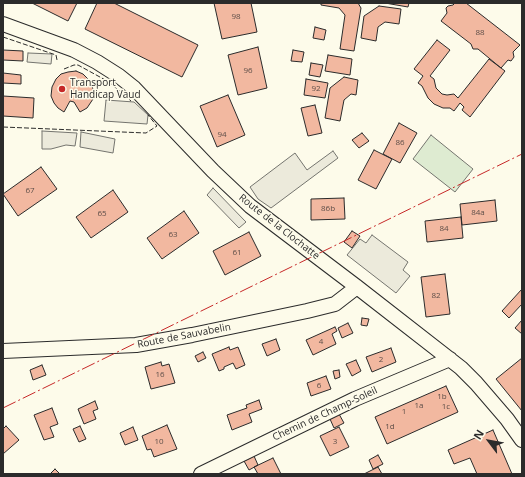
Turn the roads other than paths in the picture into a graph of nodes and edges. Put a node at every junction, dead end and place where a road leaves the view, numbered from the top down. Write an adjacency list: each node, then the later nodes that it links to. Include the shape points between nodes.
1 (3, 24): 2 (street, Route de la Clochatte, via 74,50 119,76 134,88 250,206)
2 (357, 287): 3 (street, Route de Sauvabelin, via 334,304 136,345); 4 (street, Route de la Clochatte)
3 (3, 351)
4 (450, 359): 5 (street, Route de la Clochatte, via 476,383); 6 (street, Chemin de Champ-Soleil, via 355,399)
5 (522, 440)
6 (201, 474)

